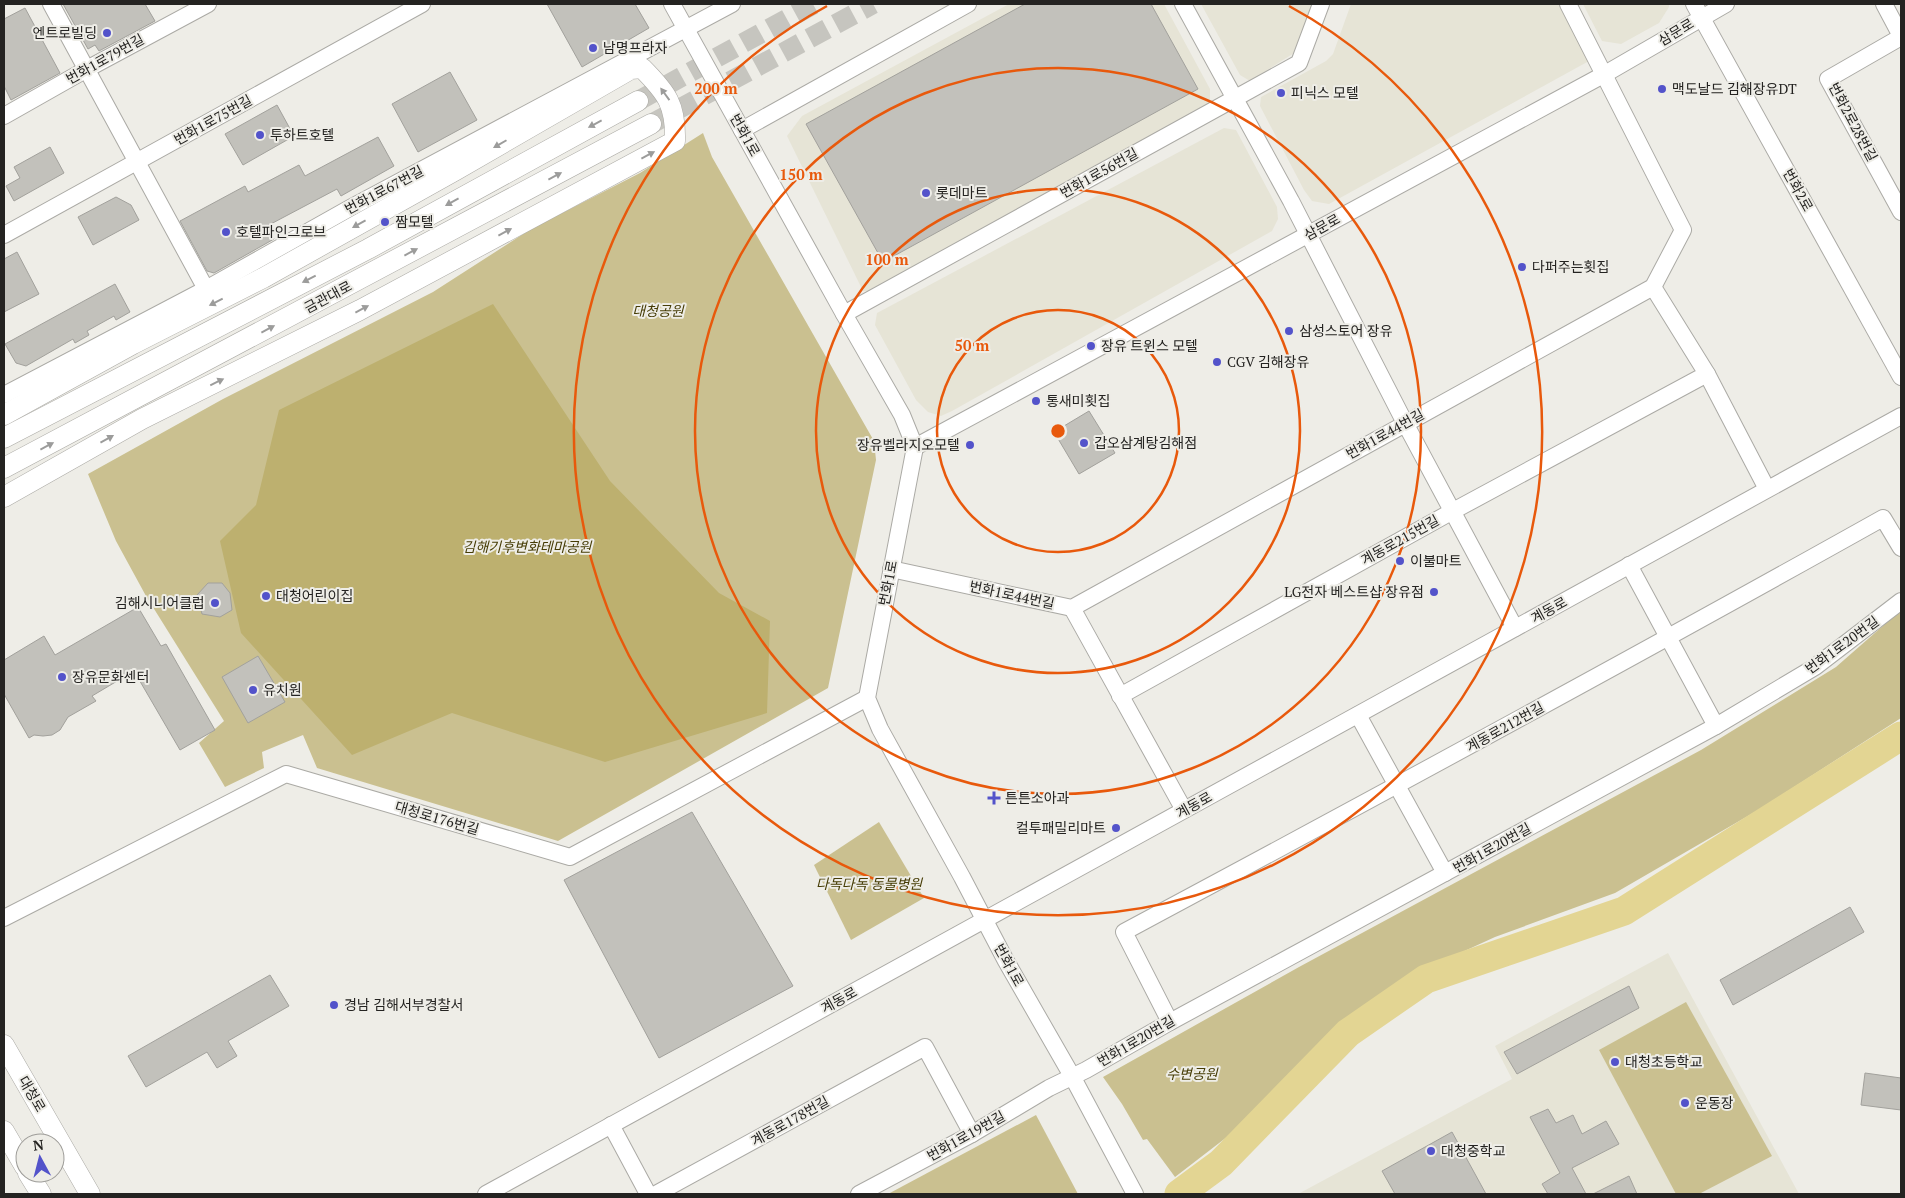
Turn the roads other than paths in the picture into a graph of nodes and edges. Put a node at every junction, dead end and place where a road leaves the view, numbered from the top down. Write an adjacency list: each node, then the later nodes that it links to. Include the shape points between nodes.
1 (50, 4): 15 (street)
2 (208, 4): 15 (street, 번화1로79번길)
3 (422, 4): 22 (street, 번화1로75번길)
4 (672, 4): 13 (street, 번화1로)
5 (732, 4): 13 (street, 번화1로67번길)
6 (968, 4): 21 (street)
7 (1183, 4): 17 (street)
8 (1321, 4): 17 (street, 번화1로56번길, via 1299,63)
9 (1568, 4): 16 (street)
10 (1726, 4): 12 (street, 삼문로)
11 (1884, 4): 14 (street)
12 (1698, 11): 16 (street, 삼문로); 32 (street, 번화2로)
13 (686, 29): 21 (street, 번화1로); 27 (street, 번화1로67번길, via 350,208)
14 (1901, 37): 23 (street, 번화2로28번길, via 1828,79)
15 (87, 69): 19 (street, 번화1로79번길); 22 (street)
16 (1605, 74): 25 (street, 삼문로); 26 (street, via 1683,230)
17 (1235, 98): 25 (street); 28 (street, 번화1로56번길)
18 (638, 101): 29 (main road, 금관대로, one-way to 29, via 368,249)
19 (4, 116)
20 (652, 124): 30 (main road, 금관대로, one-way to 20)
21 (742, 130): 28 (street, 번화1로)
22 (137, 162): 24 (street, 번화1로75번길); 27 (street)
23 (1901, 212)
24 (4, 235)
25 (1307, 235): 38 (street); 40 (street, 삼문로)
26 (1653, 287): 31 (street); 38 (street, 번화1로44번길)
27 (206, 289): 33 (street, 번화1로67번길)
28 (844, 314): 40 (street, 번화1로, via 902,415)
29 (207, 332): 34 (main road); 39 (main road, 금관대로)
30 (235, 346): 37 (main road); 41 (main road, 금관대로, one-way to 30)
31 (1707, 374): 42 (street); 44 (street, 계동로215번길)
32 (1901, 377)
33 (4, 395)
34 (24, 404): 35 (main road); 37 (main road, one-way to 34, via 360,310 675,141 676,125 670,102 642,68 631,69 263,278)
35 (4, 415)
36 (1901, 416): 42 (street, 계동로)
37 (142, 419): 43 (main road, one-way to 37)
38 (1405, 423): 44 (street); 49 (street, 번화1로44번길)
39 (4, 438)
40 (915, 447): 47 (street, 번화1로)
41 (4, 468)
42 (1767, 490): 46 (street, 계동로)
43 (4, 497)
44 (1453, 511): 50 (street); 52 (street, 계동로215번길)
45 (1901, 548): 51 (street, 계동로212번길, via 1883,518)
46 (1629, 565): 50 (street, 계동로); 51 (street)
47 (891, 569): 49 (street, 번화1로44번길); 53 (street, 번화1로)
48 (1901, 601): 55 (street, 번화1로20번길, via 1815,667)
49 (1072, 608): 52 (street)
50 (1515, 628): 54 (street, 계동로)
51 (1668, 638): 55 (street); 56 (street, 계동로212번길)
52 (1120, 696): 57 (street)
53 (866, 698): 59 (street, 대청로176번길, via 570,857 286,774); 60 (street, 번화1로)
54 (1358, 715): 56 (street); 57 (street, 계동로)
55 (1716, 726): 58 (street, 번화1로20번길)
56 (1397, 786): 58 (street); 61 (street, 계동로212번길, via 1124,932)
57 (1184, 810): 60 (street, 계동로)
58 (1445, 873): 61 (street, 번화1로20번길)
59 (4, 918)
60 (985, 920): 63 (street, 번화1로); 64 (street, 계동로)
61 (1170, 1022): 63 (street, 번화1로20번길)
62 (4, 1045): 70 (main road, 대청로)
63 (1072, 1076): 66 (street, 번화1로19번길); 75 (street, 번화1로)
64 (611, 1126): 71 (street, 계동로); 72 (street)
65 (4, 1131): 67 (main road)
66 (972, 1134): 73 (street, 계동로178번길, via 925,1047); 74 (street, 번화1로19번길)
67 (15, 1150)
68 (34, 1183): 69 (main road)
69 (40, 1194)
70 (90, 1194)
71 (486, 1194)
72 (648, 1194)
73 (656, 1194)
74 (860, 1194)
75 (1135, 1194)

